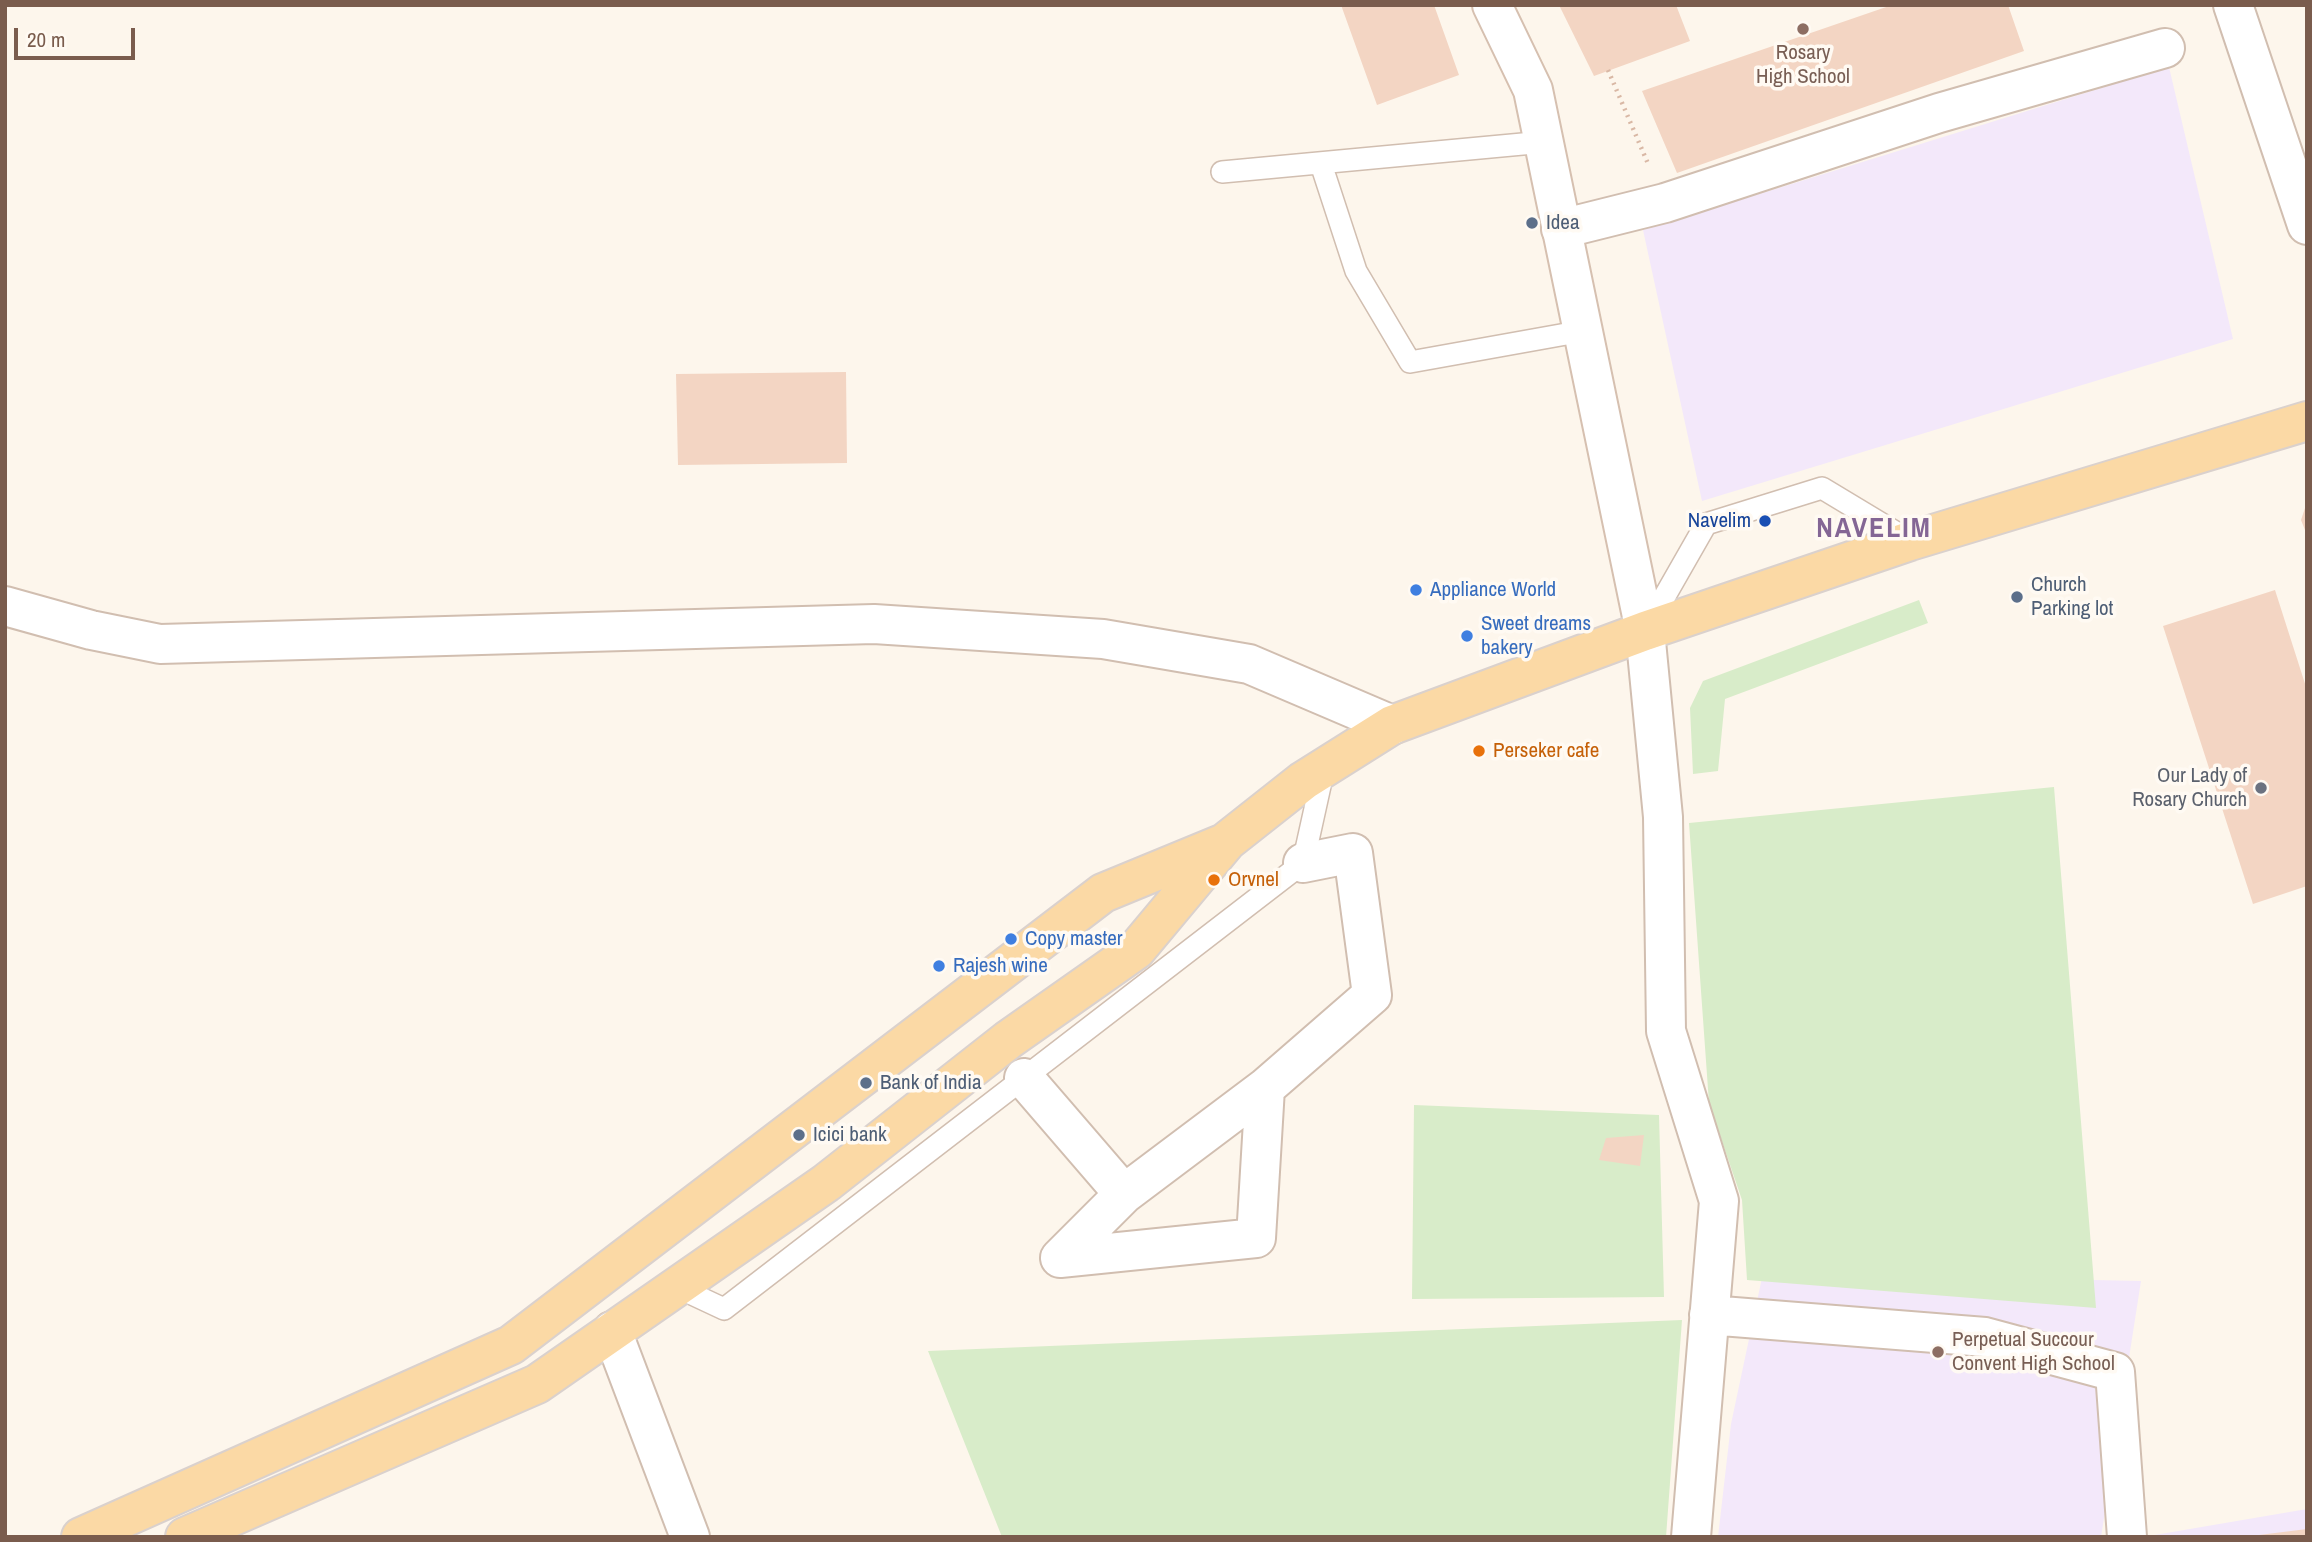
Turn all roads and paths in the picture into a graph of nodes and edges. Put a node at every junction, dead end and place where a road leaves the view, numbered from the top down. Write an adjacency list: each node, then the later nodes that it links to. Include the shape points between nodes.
1 (1492, 5): 5 (street, via 1533,90)
2 (2233, 5): 9 (street)
3 (2165, 48): 8 (street, via 1939,113)
4 (1608, 70): 8 (path)
5 (1544, 142): 6 (lane); 10 (street)
6 (1321, 163): 7 (lane); 11 (lane, via 1356,271 1410,362)
7 (1222, 172)
8 (1665, 203): 10 (street)
9 (2307, 225)
10 (1562, 229): 11 (street)
11 (1583, 331): 15 (street)
12 (2307, 421): 13 (main road)
13 (1910, 541): 15 (main road); 15 (lane, via 1822,488 1706,524)
14 (5, 606): 16 (street, via 160,644 874,624 1104,639 1249,664)
15 (1644, 631): 16 (main road); 24 (street, via 1663,817 1666,1031 1719,1201)
16 (1392, 725): 17 (main road)
17 (1325, 767): 18 (main road); 19 (lane)
18 (1227, 841): 23 (main road, via 1136,950 1008,1040 826,1183); 26 (main road, via 1103,893 512,1345)
19 (1303, 863): 20 (lane); 21 (street, via 1353,853 1372,995)
20 (1024, 1078): 22 (street); 23 (lane, via 724,1309)
21 (1265, 1088): 22 (street); 22 (street, via 1256,1238 1060,1258)
22 (1124, 1194)
23 (677, 1287): 25 (main road)
24 (1709, 1315): 29 (street); 30 (street, via 1985,1337 2115,1372)
25 (612, 1331): 27 (main road, via 537,1384); 28 (street)
26 (80, 1537)
27 (184, 1537)
28 (690, 1537)
29 (1691, 1537)
30 (2127, 1537)

